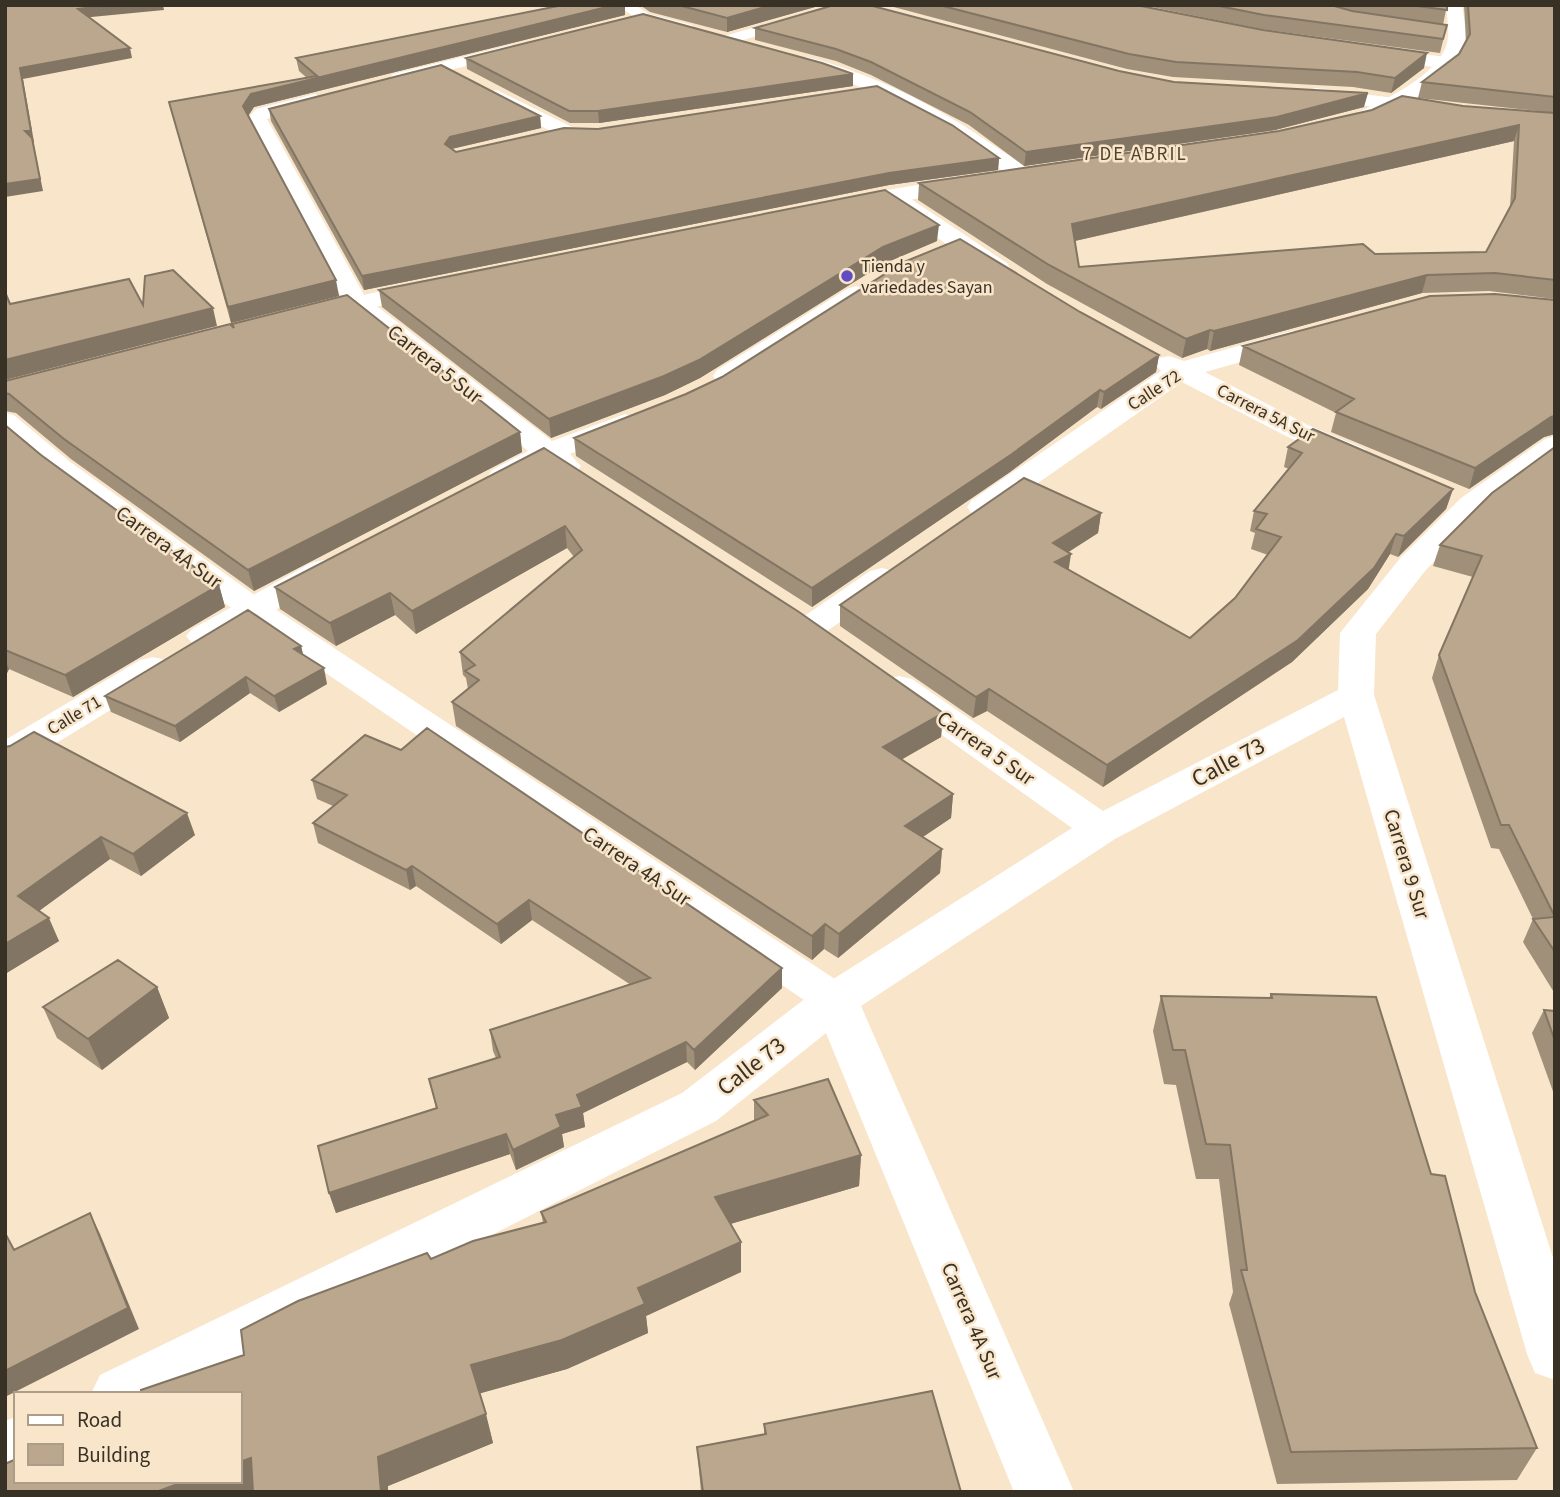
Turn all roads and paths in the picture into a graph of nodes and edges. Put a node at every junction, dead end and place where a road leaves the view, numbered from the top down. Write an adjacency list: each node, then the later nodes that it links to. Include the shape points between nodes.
1 (624, 5): 4 (lane)
2 (1454, 5): 11 (street, via 1449,33 1455,47)
3 (858, 6): 6 (lane)
4 (644, 17): 5 (lane); 6 (lane)
5 (617, 24)
6 (715, 37): 8 (lane)
7 (525, 47): 12 (lane)
8 (765, 50)
9 (1359, 51): 11 (street)
10 (791, 57): 14 (lane)
11 (1446, 63): 18 (street)
12 (445, 67): 13 (lane); 21 (lane)
13 (380, 83)
14 (879, 89): 16 (lane); 25 (lane, via 960,131)
15 (1293, 93): 18 (street)
16 (848, 95)
17 (327, 96): 33 (lane, Carrera 5 Sur, via 257,118)
18 (1395, 103): 19 (street); 20 (street)
19 (1446, 111)
20 (1334, 125)
21 (565, 131): 22 (lane); 23 (lane)
22 (587, 132)
23 (538, 138)
24 (1050, 171): 25 (street)
25 (1023, 174): 26 (street)
26 (889, 195): 27 (street); 28 (street)
27 (821, 209)
28 (958, 244): 29 (street); 32 (street)
29 (926, 258)
30 (881, 278): 38 (street)
31 (452, 283): 33 (street)
32 (1025, 284)
33 (356, 302): 34 (street); 42 (street, Carrera 5 Sur)
34 (289, 319)
35 (1315, 333): 37 (street, Calle 72)
36 (1145, 350): 37 (street, Carrera 5A Sur)
37 (1181, 370): 43 (street, Carrera 5A Sur, via 1298,431); 46 (street, Calle 72)
38 (699, 392)
39 (650, 413): 42 (street)
40 (5, 421): 49 (lane, Carrera 4A Sur, via 59,467)
41 (1555, 445): 52 (street, Carrera 9 Sur, via 1459,500 1358,634)
42 (547, 453): 44 (street, Carrera 5 Sur); 45 (street)
43 (1373, 463)
44 (593, 483)
45 (473, 492)
46 (957, 525)
47 (350, 556): 49 (street, Calle 71)
48 (901, 564): 50 (street)
49 (252, 608): 53 (street, Calle 71); 55 (lane, Carrera 4A Sur)
50 (812, 626)
51 (879, 673): 54 (street, Carrera 5 Sur)
52 (1356, 695): 54 (street, Calle 73); 56 (street, Carrera 9 Sur)
53 (5, 757)
54 (1101, 829): 55 (street, Calle 73)
55 (835, 1000): 57 (street, Calle 73, via 699,1107); 58 (street, Carrera 4A Sur)
56 (1555, 1354)
57 (124, 1392)
58 (1044, 1492)

